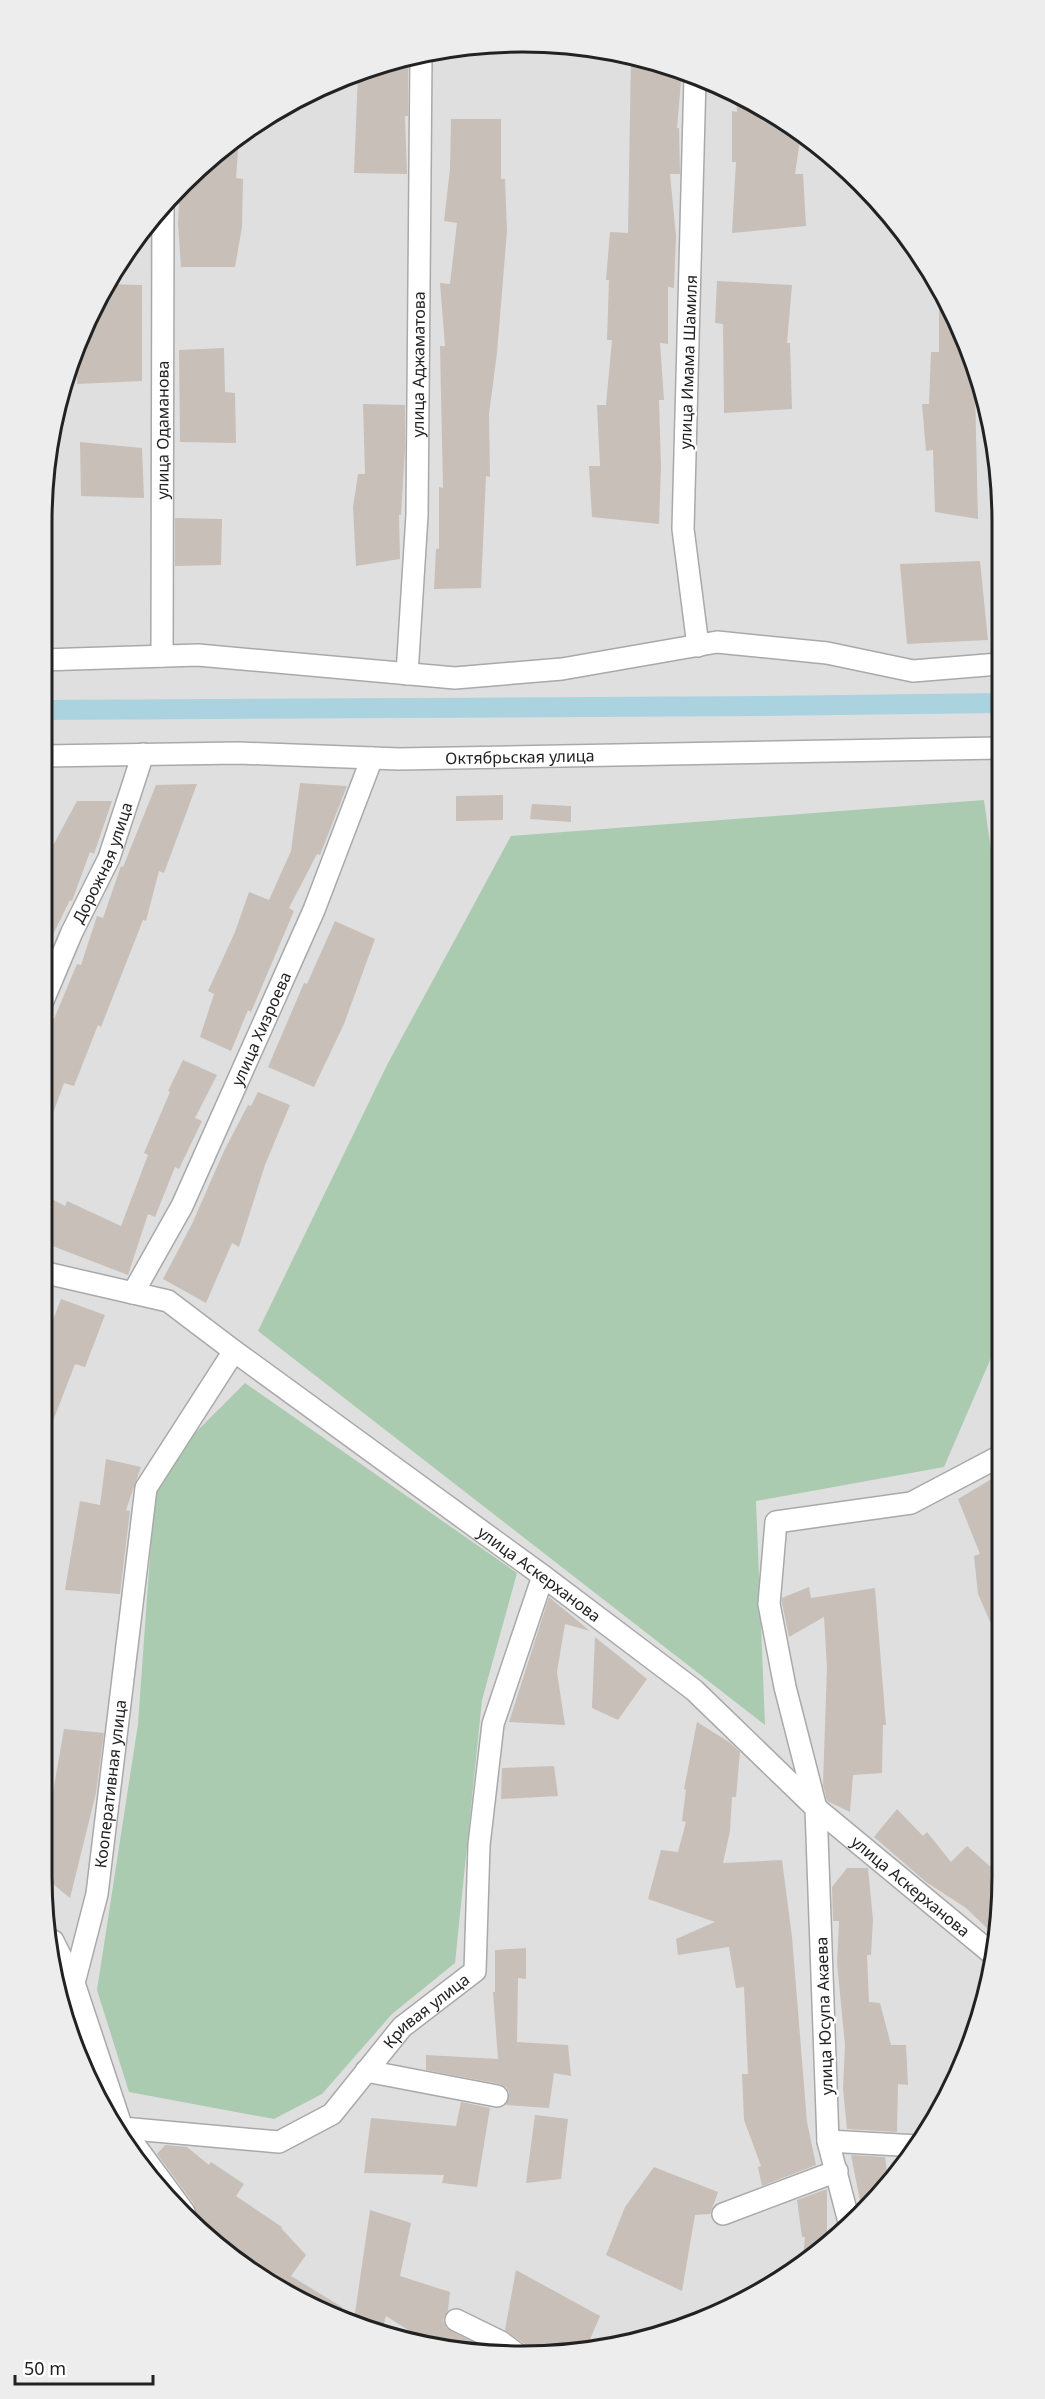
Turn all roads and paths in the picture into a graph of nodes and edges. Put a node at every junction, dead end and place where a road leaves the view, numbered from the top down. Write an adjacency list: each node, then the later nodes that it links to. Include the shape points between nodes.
1 (421, 64): 8 (street, улица Аджаматова, via 417,515)
2 (695, 85): 4 (street, улица Имама Шамиля, via 683,529)
3 (163, 220): 5 (street, улица Одаманова)
4 (698, 646): 7 (street, via 717,642 827,652 913,671); 8 (street, via 562,669 455,678)
5 (162, 656): 6 (street); 8 (street, via 198,655)
6 (52, 660)
7 (992, 665)
8 (407, 674)
9 (992, 748): 12 (street, Октябрьская улица)
10 (143, 754): 11 (street, Октябрьская улица); 12 (street, Октябрьская улица); 13 (street, Дорожная улица, via 109,858)
11 (52, 756)
12 (372, 758): 15 (street, улица Хизроева, via 304,932 182,1206)
13 (52, 979)
14 (52, 1278): 15 (street, улица Аскерханова)
15 (133, 1293): 16 (street, улица Аскерханова, via 168,1300)
16 (234, 1351): 18 (street, улица Аскерханова); 22 (street, Кооперативная улица, via 146,1488 97,1894)
17 (992, 1460): 19 (street, улица Юсупа Акаева, via 911,1503 776,1522 770,1604 785,1687)
18 (543, 1576): 19 (street, улица Аскерханова, via 694,1690); 23 (street, Кривая улица, via 493,1724 479,1845 475,1971 402,2027)
19 (816, 1808): 20 (street, улица Аскерханова); 27 (street, улица Юсупа Акаева)
20 (986, 1949)
21 (60, 1954): 22 (street)
22 (74, 1983): 25 (street)
23 (366, 2071): 24 (street); 26 (street, Кривая улица, via 332,2114 279,2142)
24 (497, 2096)
25 (118, 2117)
26 (126, 2128)
27 (828, 2141): 28 (street); 29 (street, улица Юсупа Акаева)
28 (908, 2145)
29 (837, 2170): 30 (street); 31 (street, улица Юсупа Акаева)
30 (723, 2214)
31 (848, 2216)
32 (456, 2320): 33 (street)
33 (506, 2345)

